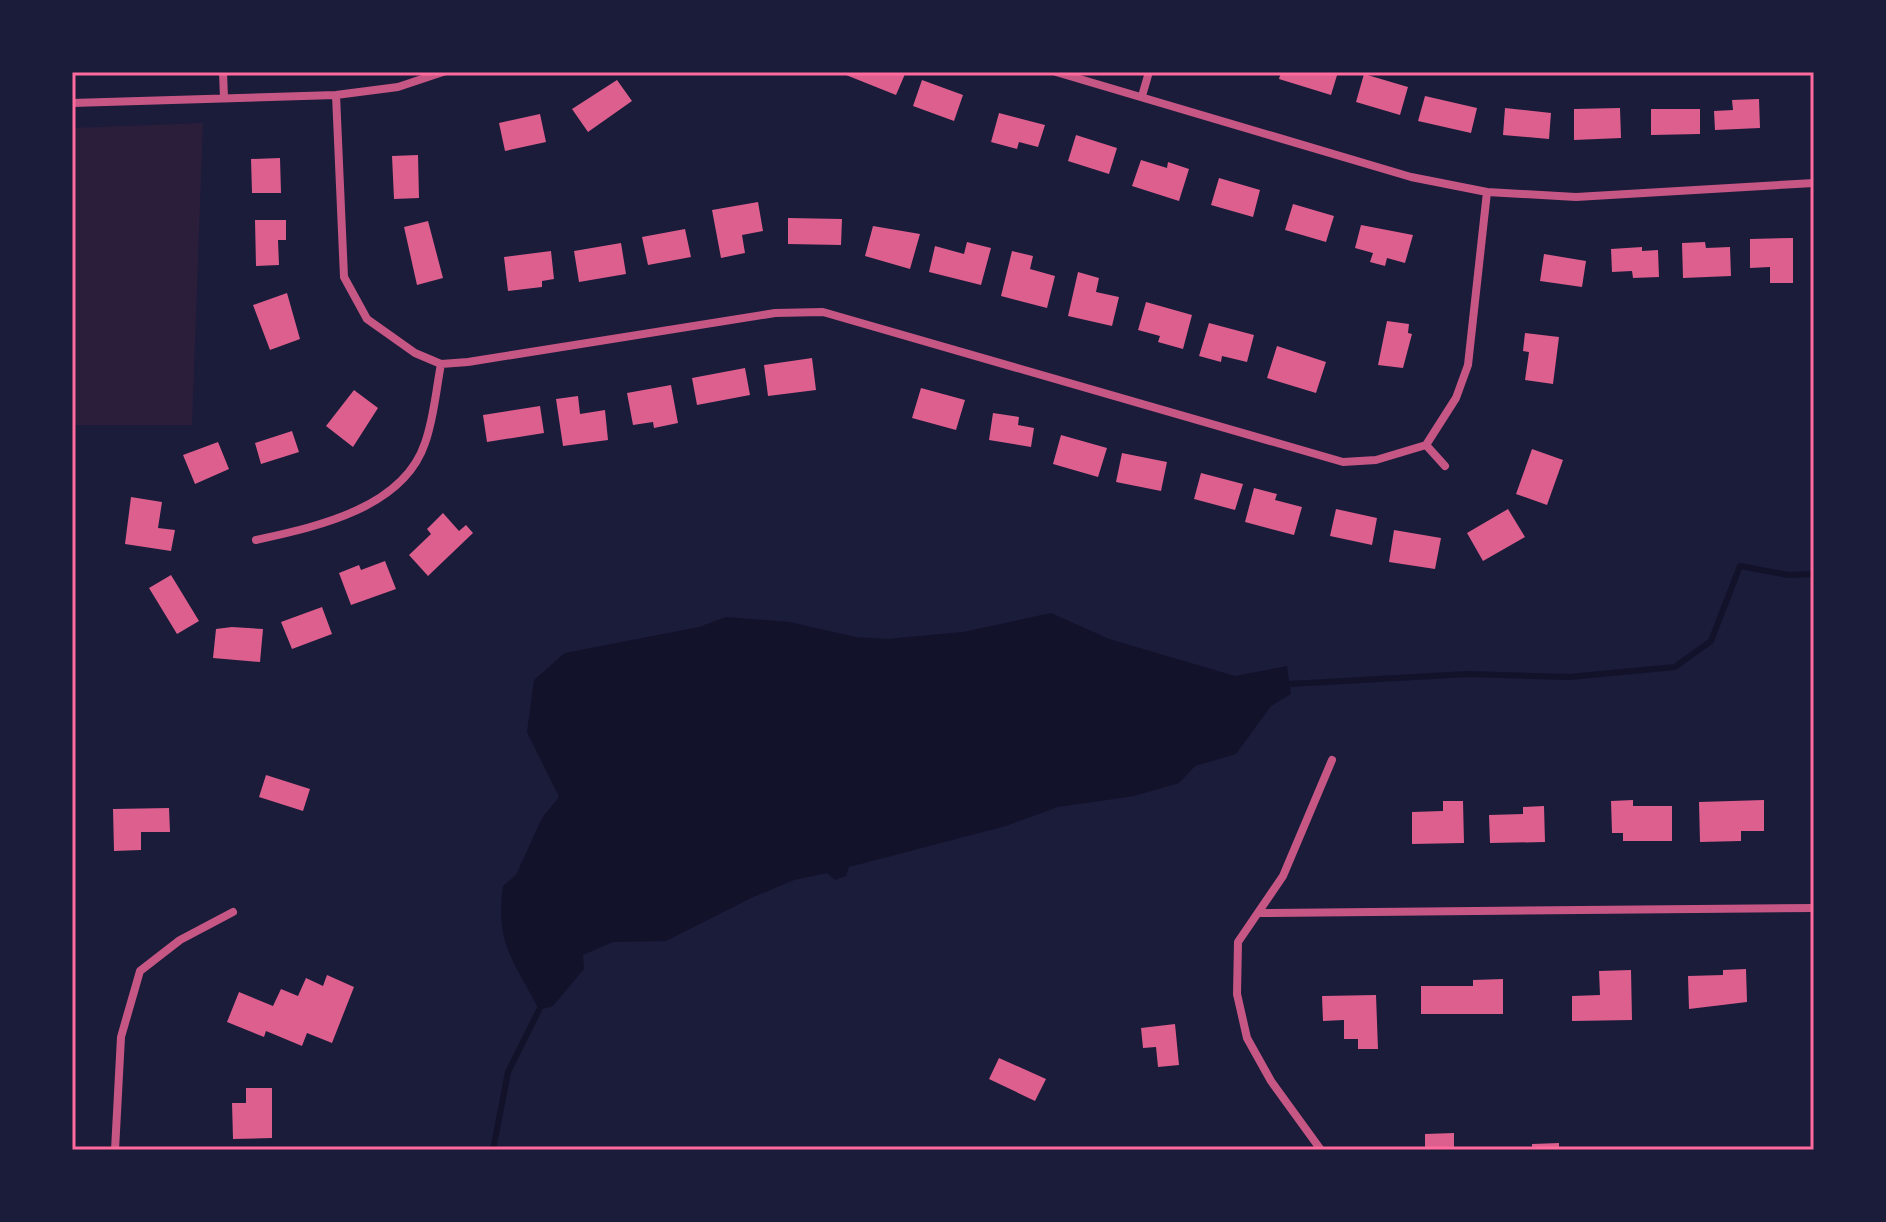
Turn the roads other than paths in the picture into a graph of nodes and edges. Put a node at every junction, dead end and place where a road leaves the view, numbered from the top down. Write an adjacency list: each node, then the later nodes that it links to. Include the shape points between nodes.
1 (223, 72): 7 (street)
2 (443, 72): 5 (street, via 398,87)
3 (1056, 72): 6 (street)
4 (1149, 72): 6 (street)
5 (336, 95): 7 (street); 11 (street, via 344,277 367,319)
6 (1142, 96): 10 (street, via 1411,177)
7 (224, 98): 8 (street)
8 (72, 103)
9 (1814, 183): 10 (street, via 1576,197)
10 (1487, 192): 12 (street, via 1468,365 1456,398)
11 (441, 364): 12 (street, via 775,313 823,312 1312,456 1361,462); 14 (street, via 425,443 392,488 362,508)
12 (1426, 445): 13 (street)
13 (1445, 466)
14 (256, 540)
15 (1332, 760): 18 (street, via 1283,876)
16 (1814, 908): 18 (street)
17 (233, 912): 19 (street, via 180,940 140,971 121,1037)
18 (1259, 913): 20 (street, via 1238,942 1240,1017 1255,1056)
19 (115, 1150)
20 (1321, 1150)

